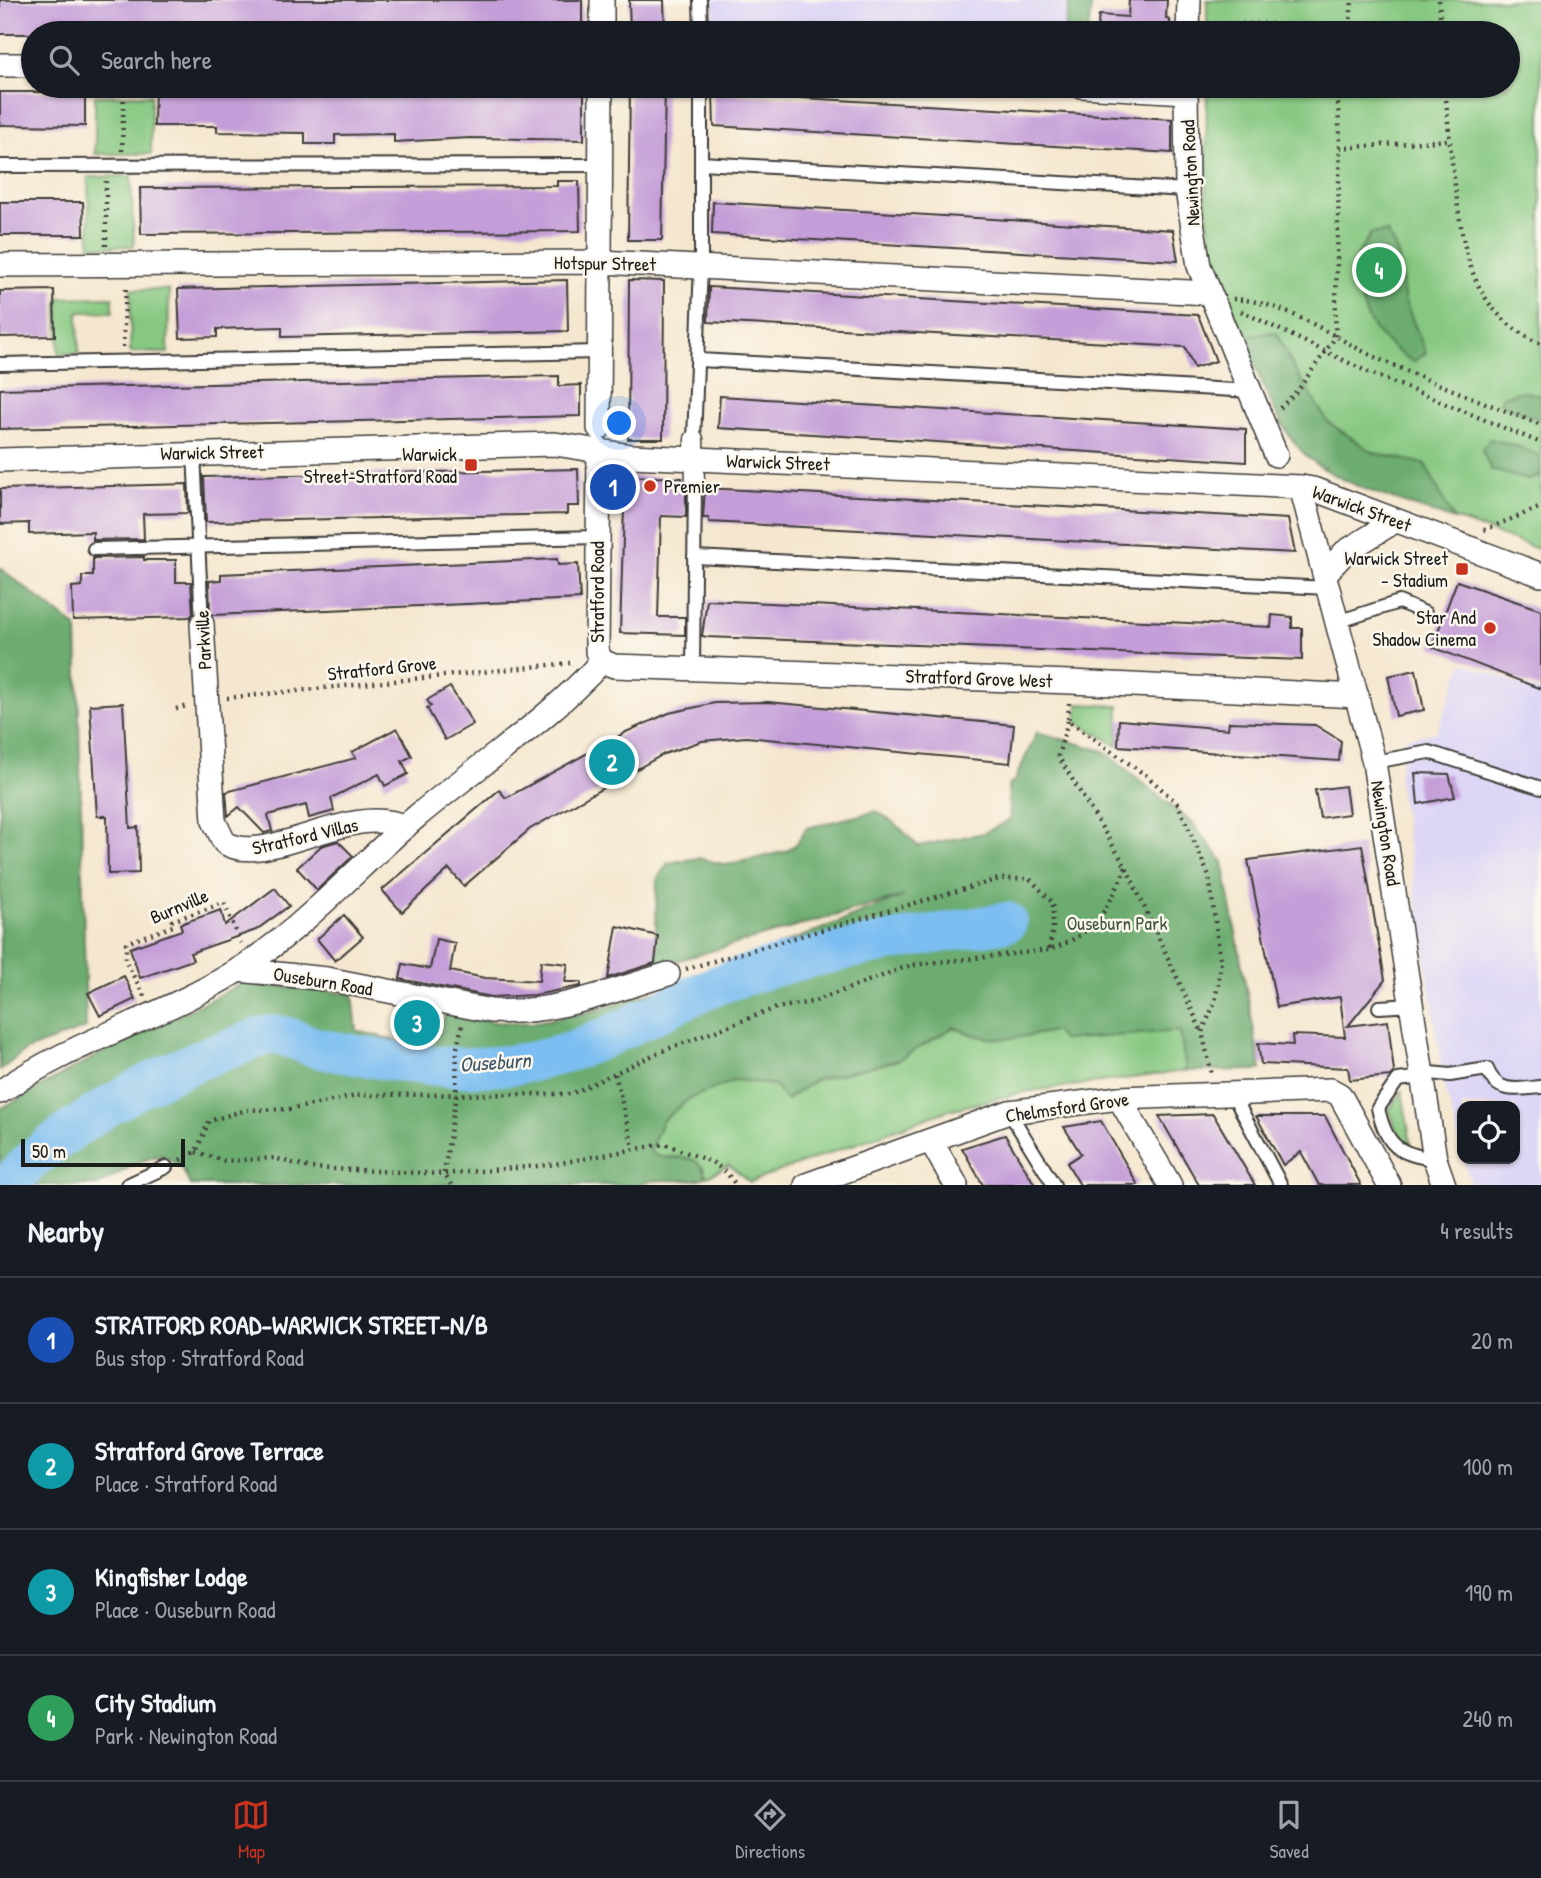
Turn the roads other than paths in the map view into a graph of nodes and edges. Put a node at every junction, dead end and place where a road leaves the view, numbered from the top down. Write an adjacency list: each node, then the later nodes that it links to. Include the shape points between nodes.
1 (602, 0): 4 (street)
2 (701, 0): 5 (lane)
3 (1189, 0): 6 (street)
4 (602, 21)
5 (701, 21)
6 (1188, 21)
7 (0, 65): 8 (street)
8 (21, 65)
9 (601, 98): 13 (street, Stratford Road)
10 (701, 98): 12 (lane)
11 (1186, 98): 15 (street, Newington Road)
12 (701, 163): 15 (lane); 18 (lane)
13 (601, 165): 14 (lane); 16 (street, Stratford Road)
14 (0, 166)
15 (1187, 190): 19 (street, Newington Road, via 1199,266)
16 (600, 262): 17 (street, Hotspur Street); 18 (street, Hotspur Street); 20 (street, Stratford Road)
17 (0, 265)
18 (701, 265): 19 (street, Hotspur Street); 21 (lane)
19 (1218, 296): 23 (street, Newington Road)
20 (599, 352): 22 (lane); 24 (street, Stratford Road)
21 (699, 360): 23 (lane); 25 (lane)
22 (0, 364)
23 (1251, 391): 27 (street, Newington Road)
24 (599, 438): 25 (street, Warwick Street, via 631,456); 26 (street, Warwick Street, via 555,444); 32 (street, Stratford Road)
25 (695, 449): 29 (street); 30 (street, Warwick Street)
26 (194, 452): 28 (street, Warwick Street); 33 (lane, Parkville)
27 (1276, 455)
28 (0, 460)
29 (695, 484): 35 (lane)
30 (1301, 487): 31 (street, Warwick Street); 37 (street, Newington Road)
31 (1395, 521): 36 (street, Warwick Street); 37 (street, via 1345,552)
32 (598, 537): 33 (lane); 42 (street, Stratford Road)
33 (198, 544): 34 (lane); 40 (lane, Parkville)
34 (94, 549)
35 (694, 557): 37 (lane); 41 (lane)
36 (1541, 575)
37 (1326, 581): 39 (street, Newington Road)
38 (1425, 613): 39 (lane, via 1399,602)
39 (1337, 622): 43 (street, Newington Road)
40 (202, 624): 46 (street, Parkville)
41 (693, 667): 42 (street, Stratford Grove West); 43 (street, Stratford Grove West)
42 (594, 669): 47 (street, via 532,728)
43 (1357, 696): 44 (street, Newington Road)
44 (1374, 762): 45 (lane, via 1429,752); 50 (street, Newington Road)
45 (1541, 788)
46 (215, 827): 47 (street, Stratford Villas, via 223,842 246,850 357,823 386,821)
47 (405, 827): 48 (street, via 320,906)
48 (246, 964): 49 (street, Ouseburn Road, via 516,1013); 54 (street, Ouseburn Road)
49 (668, 974)
50 (1413, 1005): 51 (lane); 52 (street, Newington Road)
51 (1379, 1007)
52 (1422, 1074): 53 (lane, via 1487,1069 1498,1087); 59 (street, Newington Road); 59 (lane, via 1398,1080 1378,1108 1388,1140 1411,1156)
53 (1541, 1087)
54 (0, 1091)
55 (1224, 1093): 56 (street, Chelmsford Grove); 67 (lane); 68 (street, Chelmsford Grove, via 1331,1090 1340,1095)
56 (1119, 1098): 57 (street, Chelmsford Grove); 66 (street)
57 (1010, 1112): 58 (street, Chelmsford Grove); 65 (lane)
58 (931, 1141): 61 (street, Chelmsford Grove); 64 (street)
59 (1435, 1159): 69 (street, Newington Road)
60 (166, 1167): 62 (lane)
61 (844, 1179): 63 (street, Chelmsford Grove)
62 (127, 1185)
63 (806, 1185)
64 (956, 1185)
65 (1054, 1185)
66 (1170, 1185)
67 (1281, 1185)
68 (1388, 1185)
69 (1444, 1185)

